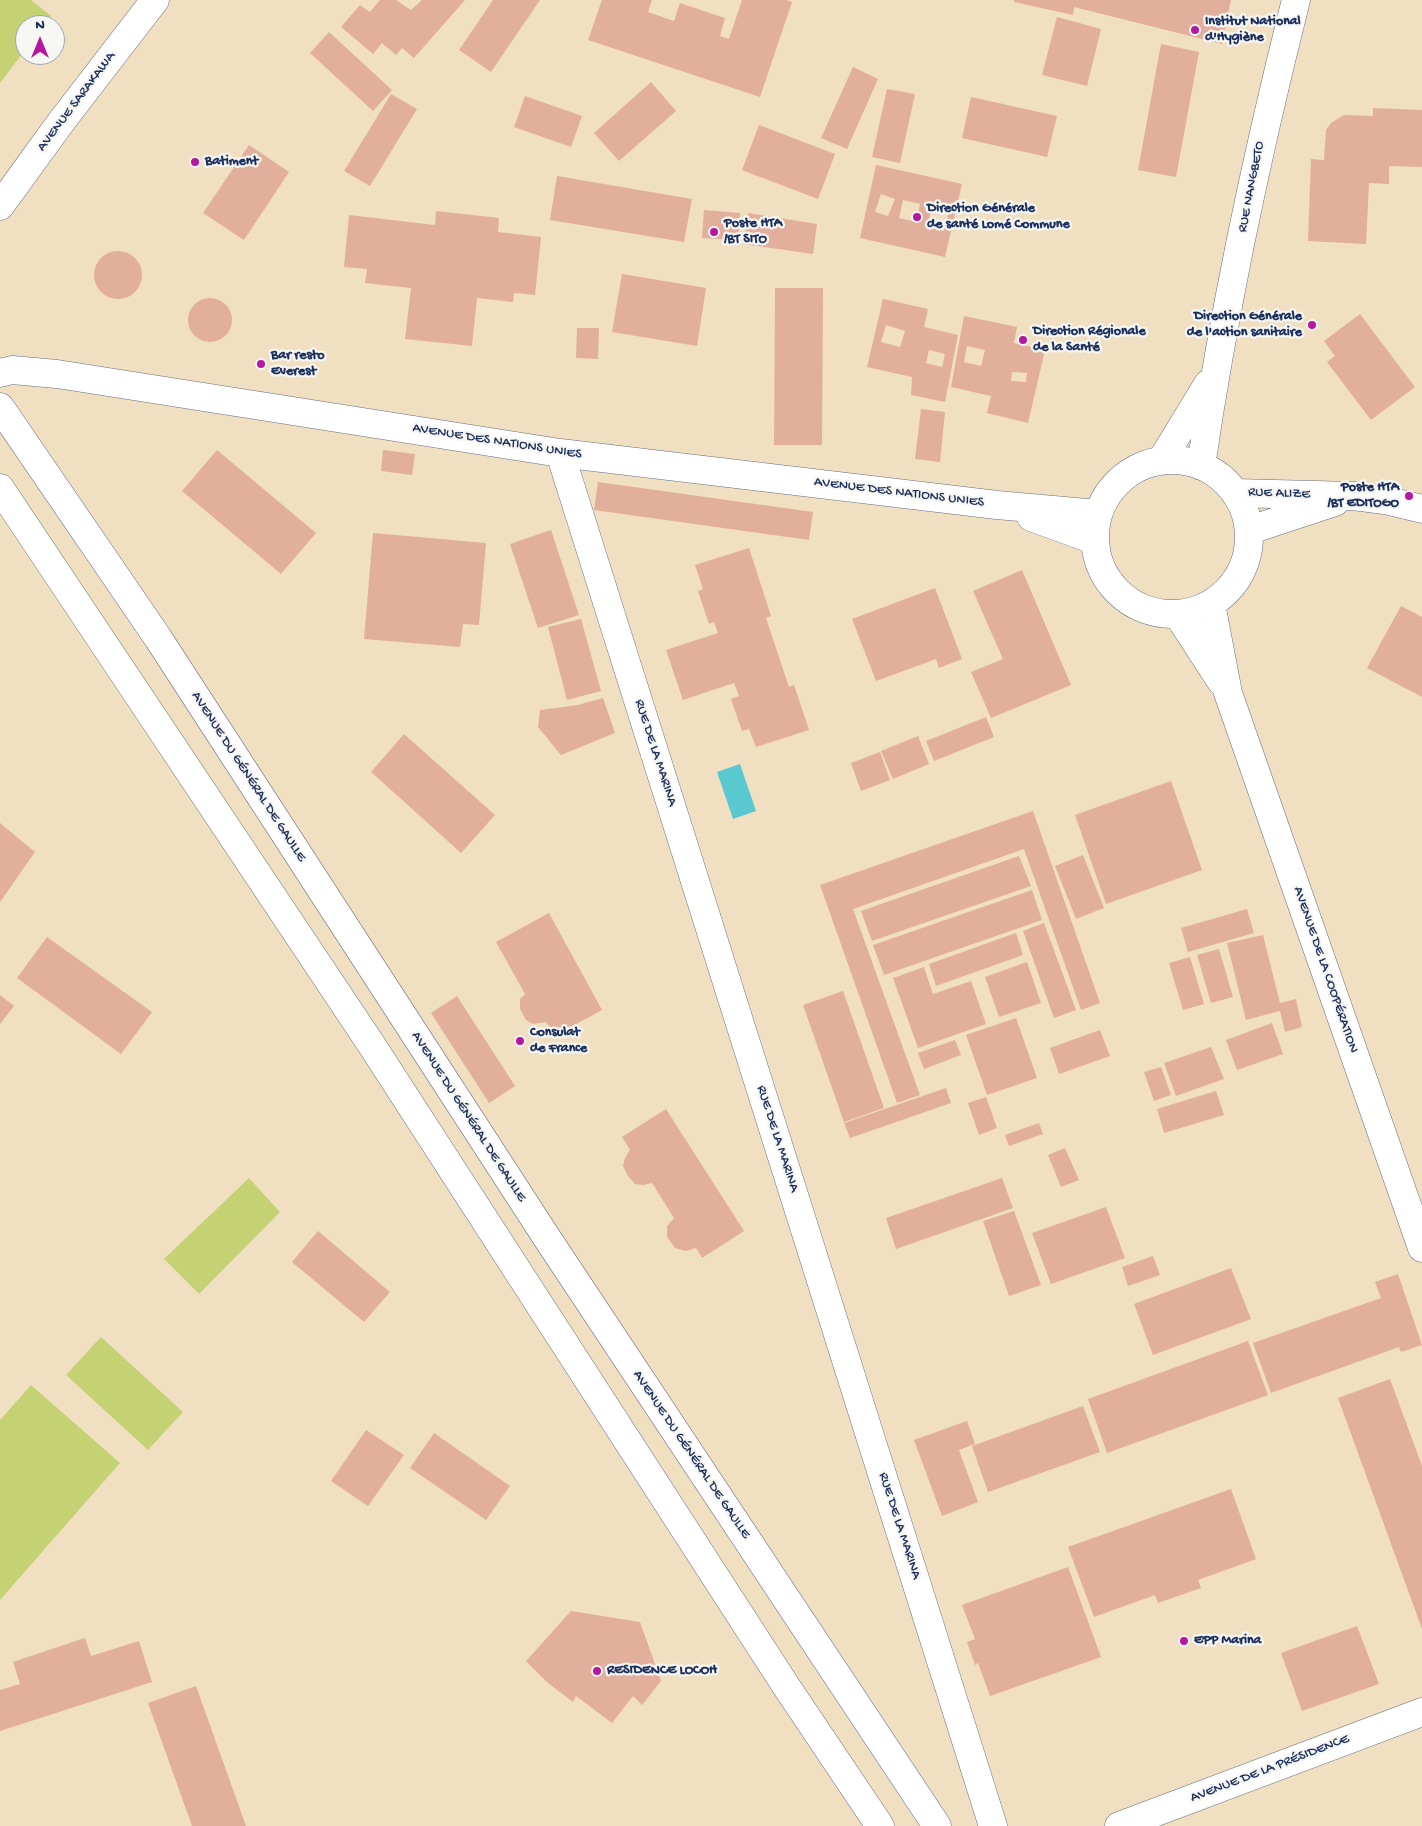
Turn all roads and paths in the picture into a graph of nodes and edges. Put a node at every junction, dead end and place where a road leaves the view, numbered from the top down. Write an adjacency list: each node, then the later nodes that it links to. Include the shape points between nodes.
1 (155, 0): 3 (street, AVENUE SARAKAWA)
2 (1296, 0): 5 (street, RUE NANGBETO, via 1266,116)
3 (0, 206)
4 (0, 373): 7 (street, AVENUE DES NATIONS UNIES, via 12,370 58,374)
5 (1214, 374): 8 (street, RUE NANGBETO); 9 (street, RUE NANGBETO)
6 (0, 407): 21 (street, AVENUE DU GÉNÉRAL DE GAULLE, via 158,638)
7 (560, 453): 13 (street, AVENUE DES NATIONS UNIES); 29 (street, RUE DE LA MARINA)
8 (1161, 461): 9 (street, via 1181,460); 15 (street, via 1140,467 1122,478 1107,495)
9 (1201, 466): 11 (street, via 1220,477)
10 (0, 488): 22 (street)
11 (1235, 493): 12 (street, RUE ALIZE); 16 (street, via 1245,511)
12 (1353, 496): 14 (street, RUE ALIZE); 16 (street, RUE ALIZE)
13 (997, 505): 15 (street, AVENUE DES NATIONS UNIES); 17 (street, AVENUE DES NATIONS UNIES)
14 (1422, 509)
15 (1098, 514): 17 (street)
16 (1250, 530): 18 (street, via 1248,552 1241,573)
17 (1094, 540): 19 (street, via 1106,579 1120,595 1150,611)
18 (1212, 604): 19 (street); 20 (street, AVENUE DE LA COOPÉRATION)
19 (1178, 615): 20 (street, AVENUE DE LA COOPÉRATION)
20 (1228, 693): 25 (street, AVENUE DE LA COOPÉRATION)
21 (404, 1018): 22 (street); 23 (street, AVENUE DU GÉNÉRAL DE GAULLE)
22 (371, 1044): 24 (street)
23 (451, 1090): 24 (street); 28 (street, AVENUE DU GÉNÉRAL DE GAULLE)
24 (417, 1115): 27 (street)
25 (1422, 1248)
26 (1422, 1712): 30 (street, AVENUE DE LA PRÉSIDENCE)
27 (880, 1826)
28 (937, 1826)
29 (994, 1826)
30 (1119, 1826)

